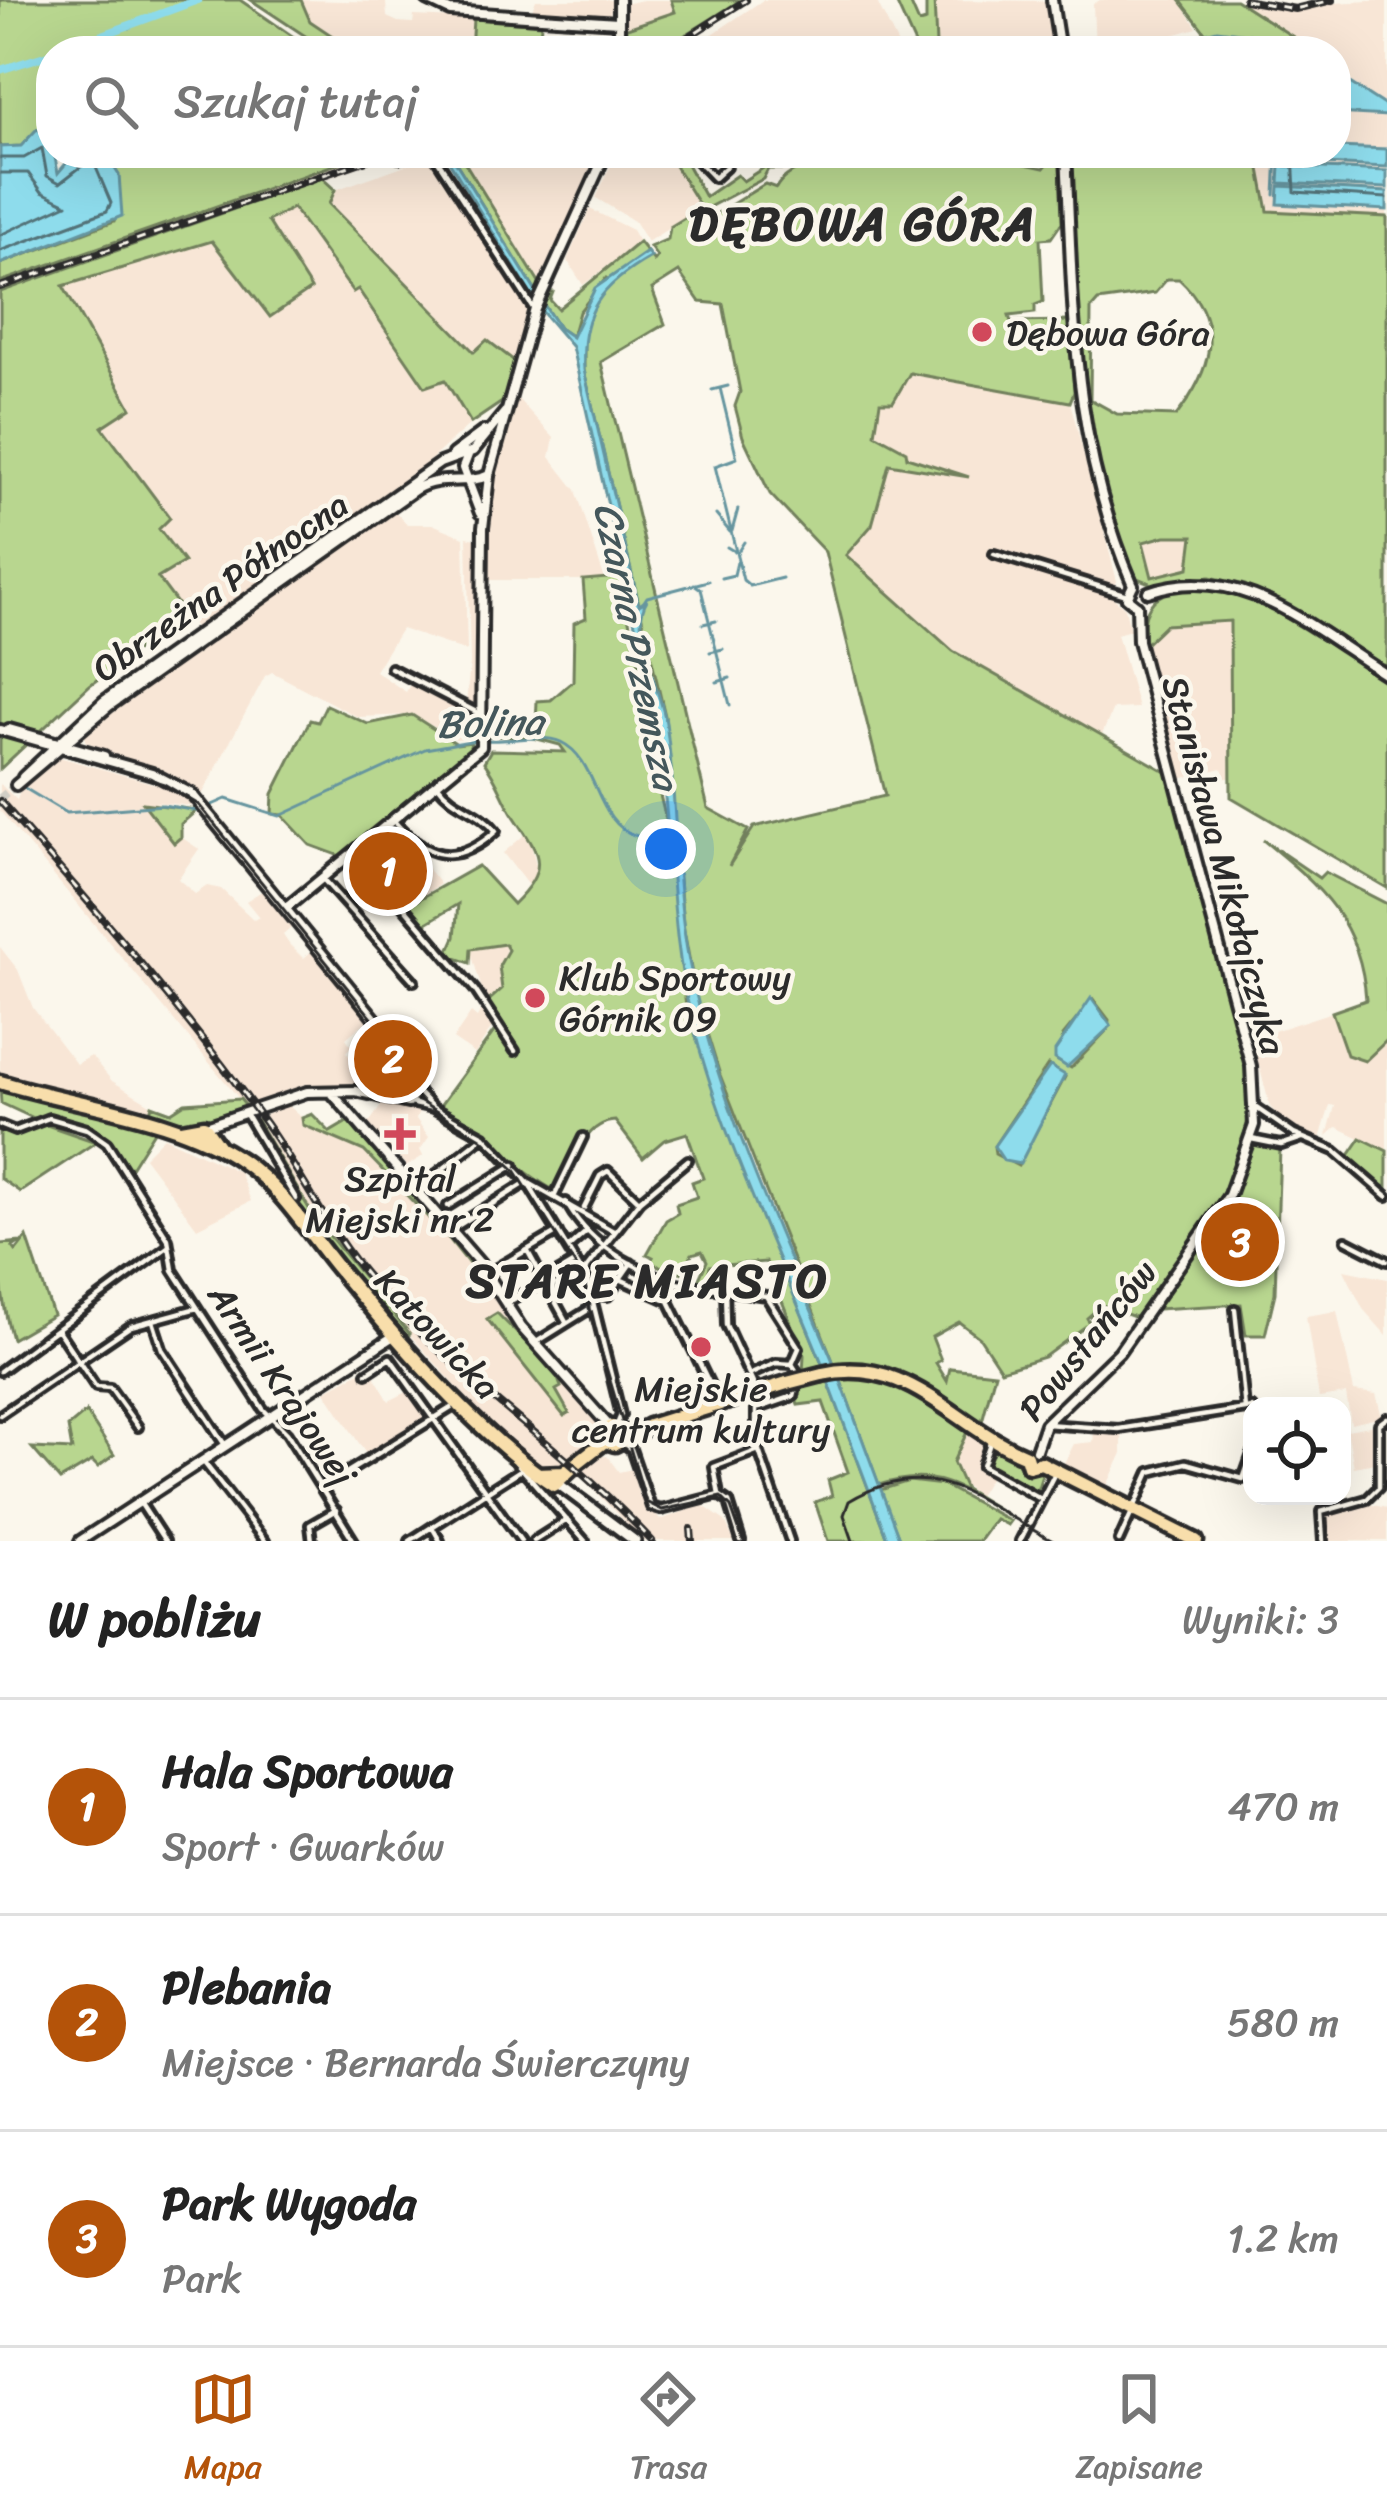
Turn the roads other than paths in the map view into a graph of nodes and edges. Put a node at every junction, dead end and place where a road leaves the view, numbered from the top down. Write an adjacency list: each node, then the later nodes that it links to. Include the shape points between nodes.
1 (428, 0): 4 (street, via 450,11)
2 (619, 0): 4 (street)
3 (1052, 0): 6 (street)
4 (618, 22): 5 (street)
5 (619, 36)
6 (1058, 36)
7 (443, 168): 10 (street)
8 (599, 168): 10 (street)
9 (1067, 168): 21 (street, via 1079,405)
10 (535, 310): 11 (street)
11 (511, 406): 12 (street); 14 (street)
12 (495, 423): 13 (street); 15 (street)
13 (471, 452): 14 (street, via 485,452); 15 (street, Obrzeżna Północna); 17 (street, via 463,464)
14 (492, 462): 16 (street)
15 (440, 463): 18 (street, Obrzeżna Północna)
16 (489, 475): 17 (street); 19 (street)
17 (468, 477): 18 (street, Obrzeżna Północna, via 426,483); 19 (street)
18 (360, 525): 24 (street, Obrzeżna Północna)
19 (483, 528): 27 (street)
20 (994, 554): 21 (street)
21 (1130, 590): 22 (street); 23 (street)
22 (1148, 592): 23 (street); 26 (street, via 1188,582 1244,590)
23 (1137, 606): 50 (street, Stanisława Mikołajczyka, via 1138,641)
24 (240, 609): 29 (street, Obrzeżna Północna); 31 (street, Obrzeżna Północna, via 104,701)
25 (391, 668): 27 (street)
26 (1387, 675)
27 (482, 715): 35 (street, via 482,740)
28 (0, 729): 30 (street); 31 (street)
29 (80, 731): 31 (street, Obrzeżna Północna); 32 (street)
30 (34, 740): 31 (street); 33 (street)
31 (59, 744): 32 (street); 33 (street, Obrzeżna Północna); 33 (street, Obrzeżna Północna, via 17,784); 34 (street)
32 (86, 750): 34 (street)
33 (40, 757)
34 (122, 764): 39 (street, via 192,794)
35 (437, 784): 36 (street); 36 (street, via 449,802 482,814 496,831 446,855 418,849)
36 (393, 820): 37 (street)
37 (356, 851): 38 (street); 41 (street, via 475,990)
38 (322, 878): 39 (street); 40 (street)
39 (287, 908): 42 (street)
40 (414, 981)
41 (515, 1051)
42 (404, 1068): 45 (street); 47 (street)
43 (0, 1084): 54 (main road, Katowicka)
44 (348, 1091): 46 (street); 47 (street); 49 (street)
45 (417, 1091): 48 (street); 51 (street)
46 (331, 1092): 49 (street); 52 (street, via 308,1092)
47 (376, 1095): 48 (street)
48 (408, 1103): 51 (street)
49 (341, 1105): 62 (street)
50 (1256, 1107): 57 (street); 58 (street, Stanisława Mikołajczyka)
51 (434, 1108): 55 (street)
52 (247, 1116): 54 (street); 65 (street)
53 (0, 1125): 78 (street, Armii Krajowej, via 15,1130 49,1118 99,1136)
54 (201, 1134): 97 (main road, Katowicka, via 280,1196)
55 (484, 1136): 60 (street); 62 (street)
56 (583, 1137): 63 (street)
57 (1302, 1138): 58 (street, via 1281,1145); 64 (street, via 1335,1151)
58 (1251, 1139): 115 (street, Powstańców, via 1229,1195 1140,1324)
59 (688, 1160): 67 (street)
60 (514, 1165): 61 (street); 68 (street)
61 (527, 1182): 63 (street); 70 (street); 71 (street)
62 (416, 1190): 68 (street)
63 (555, 1195): 66 (street)
64 (1387, 1196)
65 (296, 1199)
66 (566, 1202): 69 (street); 72 (street)
67 (639, 1202): 69 (street, via 608,1171); 73 (street)
68 (442, 1210): 70 (street)
69 (583, 1210): 73 (street)
70 (451, 1230): 83 (street)
71 (558, 1232): 76 (street); 77 (street)
72 (586, 1232): 75 (street); 76 (street)
73 (615, 1232): 75 (street)
74 (1346, 1240): 79 (street)
75 (604, 1246): 81 (street); 82 (street)
76 (568, 1249): 80 (street)
77 (527, 1250): 83 (street); 85 (street)
78 (167, 1251): 91 (street, Armii Krajowej); 96 (street)
79 (1387, 1261)
80 (576, 1262): 82 (street); 85 (street)
81 (632, 1263): 84 (street); 86 (street)
82 (583, 1273): 88 (street)
83 (488, 1274): 90 (street)
84 (622, 1280): 88 (street, via 610,1294); 89 (street)
85 (544, 1281): 90 (street); 95 (street)
86 (676, 1283): 87 (street); 89 (street)
87 (725, 1289): 100 (street, via 769,1298 799,1347); 103 (street, via 726,1325)
88 (590, 1294): 92 (street)
89 (669, 1301): 107 (street)
90 (506, 1304): 98 (street)
91 (198, 1308): 94 (street); 112 (street, Armii Krajowej)
92 (591, 1308): 95 (street); 117 (street, via 621,1415)
93 (1234, 1309): 106 (street)
94 (153, 1321): 99 (street, via 131,1326); 119 (street, via 162,1349)
95 (567, 1322): 98 (street)
96 (58, 1329): 99 (street); 101 (street)
97 (393, 1335): 112 (street); 123 (main road, Katowicka)
98 (535, 1343): 117 (street)
99 (80, 1364): 111 (street); 116 (street, via 96,1388 118,1395)
100 (792, 1364): 103 (street); 104 (street)
101 (0, 1371)
102 (367, 1373): 114 (street, via 390,1358)
103 (749, 1375): 105 (street)
104 (794, 1381): 105 (main road); 109 (street, via 794,1396); 118 (main road, bridge, via 861,1370 912,1384)
105 (756, 1392): 107 (main road); 109 (street)
106 (1246, 1397)
107 (719, 1404): 117 (main road)
108 (451, 1408): 114 (street)
109 (759, 1408): 120 (street)
110 (1243, 1409): 115 (street, via 1119,1429)
111 (0, 1415)
112 (270, 1416): 119 (street); 129 (street, Armii Krajowej)
113 (1387, 1418): 155 (street, via 1379,1424 1379,1487 1367,1499 1319,1514)
114 (434, 1419): 129 (street); 130 (street)
115 (1045, 1424): 121 (street, Powstańców)
116 (138, 1427)
117 (615, 1434): 125 (main road); 131 (street, via 631,1450 651,1507)
118 (993, 1438): 121 (main road); 132 (street, via 983,1467)
119 (225, 1445): 122 (street)
120 (759, 1450): 131 (street, via 714,1467); 151 (street)
121 (1034, 1457): 124 (main road)
122 (202, 1460): 133 (street); 141 (street)
123 (516, 1464): 126 (main road, Katowicka); 130 (street); 137 (street, Katowicka)
124 (1056, 1471): 132 (street); 136 (main road)
125 (568, 1472): 126 (main road); 128 (main road); 134 (main road)
126 (536, 1474): 128 (main road, Katowicka)
127 (1243, 1479): 136 (street, via 1186,1463 1150,1472)
128 (554, 1485): 134 (main road)
129 (322, 1488): 135 (street, Armii Krajowej)
130 (488, 1491): 138 (street); 146 (street)
131 (719, 1495): 150 (street, via 729,1502)
132 (1041, 1499): 152 (street)
133 (139, 1501): 139 (street); 140 (street)
134 (578, 1502): 149 (main road)
135 (336, 1510): 142 (street, via 310,1526); 143 (street, Armii Krajowej)
136 (1132, 1510): 153 (street); 154 (main road)
137 (567, 1520): 147 (street); 148 (street, Katowicka)
138 (432, 1527): 144 (street); 145 (street)
139 (80, 1541)
140 (165, 1541)
141 (265, 1541)
142 (312, 1541)
143 (354, 1541)
144 (410, 1541)
145 (440, 1541)
146 (520, 1541)
147 (534, 1541)
148 (585, 1541)
149 (633, 1541)
150 (741, 1541)
151 (790, 1541)
152 (1020, 1541)
153 (1119, 1541)
154 (1196, 1541)
155 (1323, 1541)

